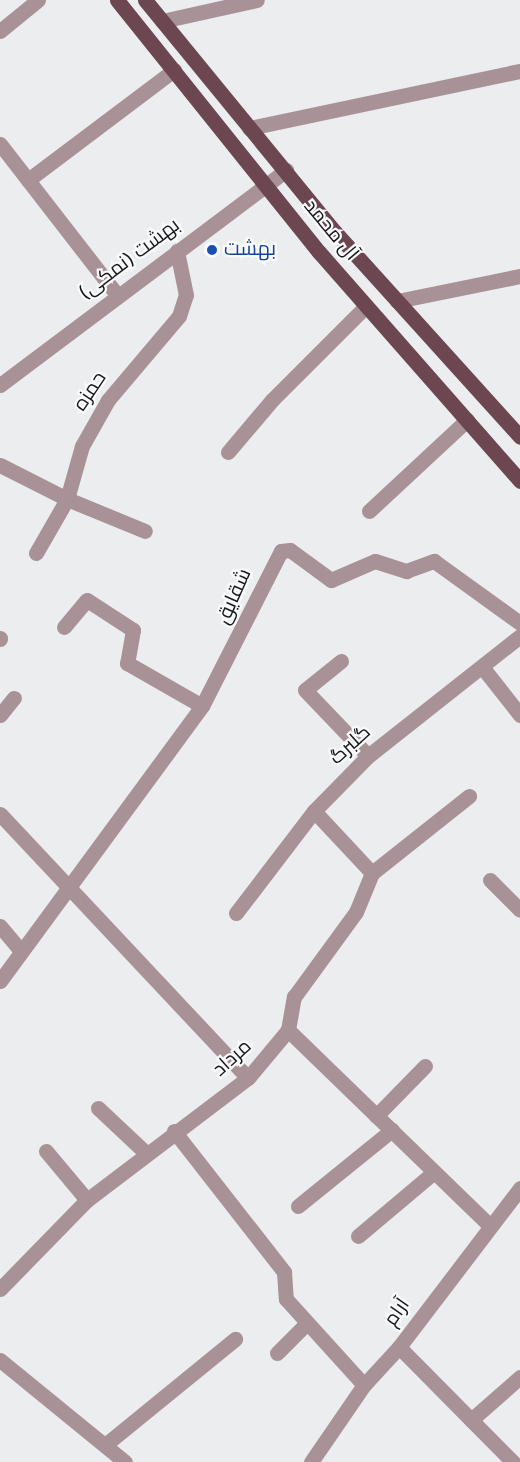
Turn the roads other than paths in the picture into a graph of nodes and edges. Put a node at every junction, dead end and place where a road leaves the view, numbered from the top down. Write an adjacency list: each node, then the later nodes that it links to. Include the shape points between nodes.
1 (38, 0): 6 (street)
2 (117, 0): 7 (main road, آل محمد)
3 (145, 0): 5 (main road, آل محمد)
4 (256, 0): 5 (street)
5 (162, 21): 9 (main road, آل محمد)
6 (0, 31)
7 (174, 70): 12 (street); 13 (main road, آل محمد)
8 (520, 71): 9 (street)
9 (249, 128): 11 (main road, آل محمد)
10 (0, 144): 12 (street)
11 (286, 170): 13 (street, بهشت (نمکی)); 17 (main road, آل محمد)
12 (28, 180): 16 (street)
13 (265, 186): 14 (street, بهشت (نمکی)); 18 (main road, آل محمد)
14 (177, 251): 16 (street, بهشت (نمکی)); 25 (street, حمزه, via 186,295 179,316 108,400 82,446)
15 (520, 276): 17 (street)
16 (118, 296): 19 (street, بهشت (نمکی))
17 (398, 301): 21 (main road, آل محمد)
18 (366, 306): 20 (main road, آل محمد); 22 (street, via 272,400)
19 (0, 385)
20 (467, 420): 24 (main road, آل محمد); 26 (street)
21 (520, 437)
22 (228, 452)
23 (0, 465): 25 (street)
24 (520, 481)
25 (67, 499): 27 (street); 28 (street, حمزه)
26 (369, 510)
27 (145, 531)
28 (36, 553)
29 (520, 623): 35 (street, شقایق, via 434,561 406,571 375,561 331,580 290,550 281,551)
30 (64, 627): 35 (street, via 87,600 133,630 127,663)
31 (520, 636): 33 (street, گلبرگ)
32 (341, 661): 38 (street, via 305,690)
33 (483, 668): 37 (street); 38 (street, گلبرگ)
34 (14, 698): 36 (street)
35 (202, 706): 44 (street, شقایق)
36 (0, 715)
37 (520, 715)
38 (368, 756): 40 (street, گلبرگ)
39 (470, 796): 42 (street)
40 (314, 811): 42 (street); 46 (street, گلبرگ)
41 (0, 814): 44 (street)
42 (372, 873): 50 (street, مرداد, via 356,912 294,997)
43 (490, 880): 45 (street)
44 (70, 890): 48 (street, شقایق); 52 (street)
45 (520, 910)
46 (236, 913)
47 (0, 926): 48 (street)
48 (21, 951): 49 (street, شقایق)
49 (0, 981)
50 (288, 1030): 52 (street, مرداد); 54 (street)
51 (425, 1066): 54 (street)
52 (248, 1078): 56 (street, مرداد)
53 (98, 1108): 58 (street)
54 (376, 1116): 55 (street)
55 (392, 1130): 59 (street); 62 (street)
56 (174, 1131): 58 (street, مرداد); 66 (street, via 259,1235 286,1276 283,1294)
57 (46, 1151): 61 (street)
58 (146, 1153): 61 (street, مرداد)
59 (435, 1172): 63 (street); 64 (street)
60 (520, 1188): 63 (street, آرام)
61 (87, 1200): 65 (street, مرداد)
62 (298, 1206)
63 (490, 1226): 68 (street, آرام)
64 (358, 1236)
65 (0, 1289)
66 (307, 1323): 69 (street); 72 (street)
67 (235, 1339): 74 (street)
68 (399, 1347): 72 (street, آرام); 73 (street)
69 (277, 1353)
70 (0, 1360): 74 (street)
71 (520, 1377): 73 (street)
72 (364, 1385): 76 (street, آرام)
73 (471, 1420): 77 (street)
74 (105, 1445): 75 (street)
75 (125, 1462)
76 (311, 1462)
77 (513, 1462)

